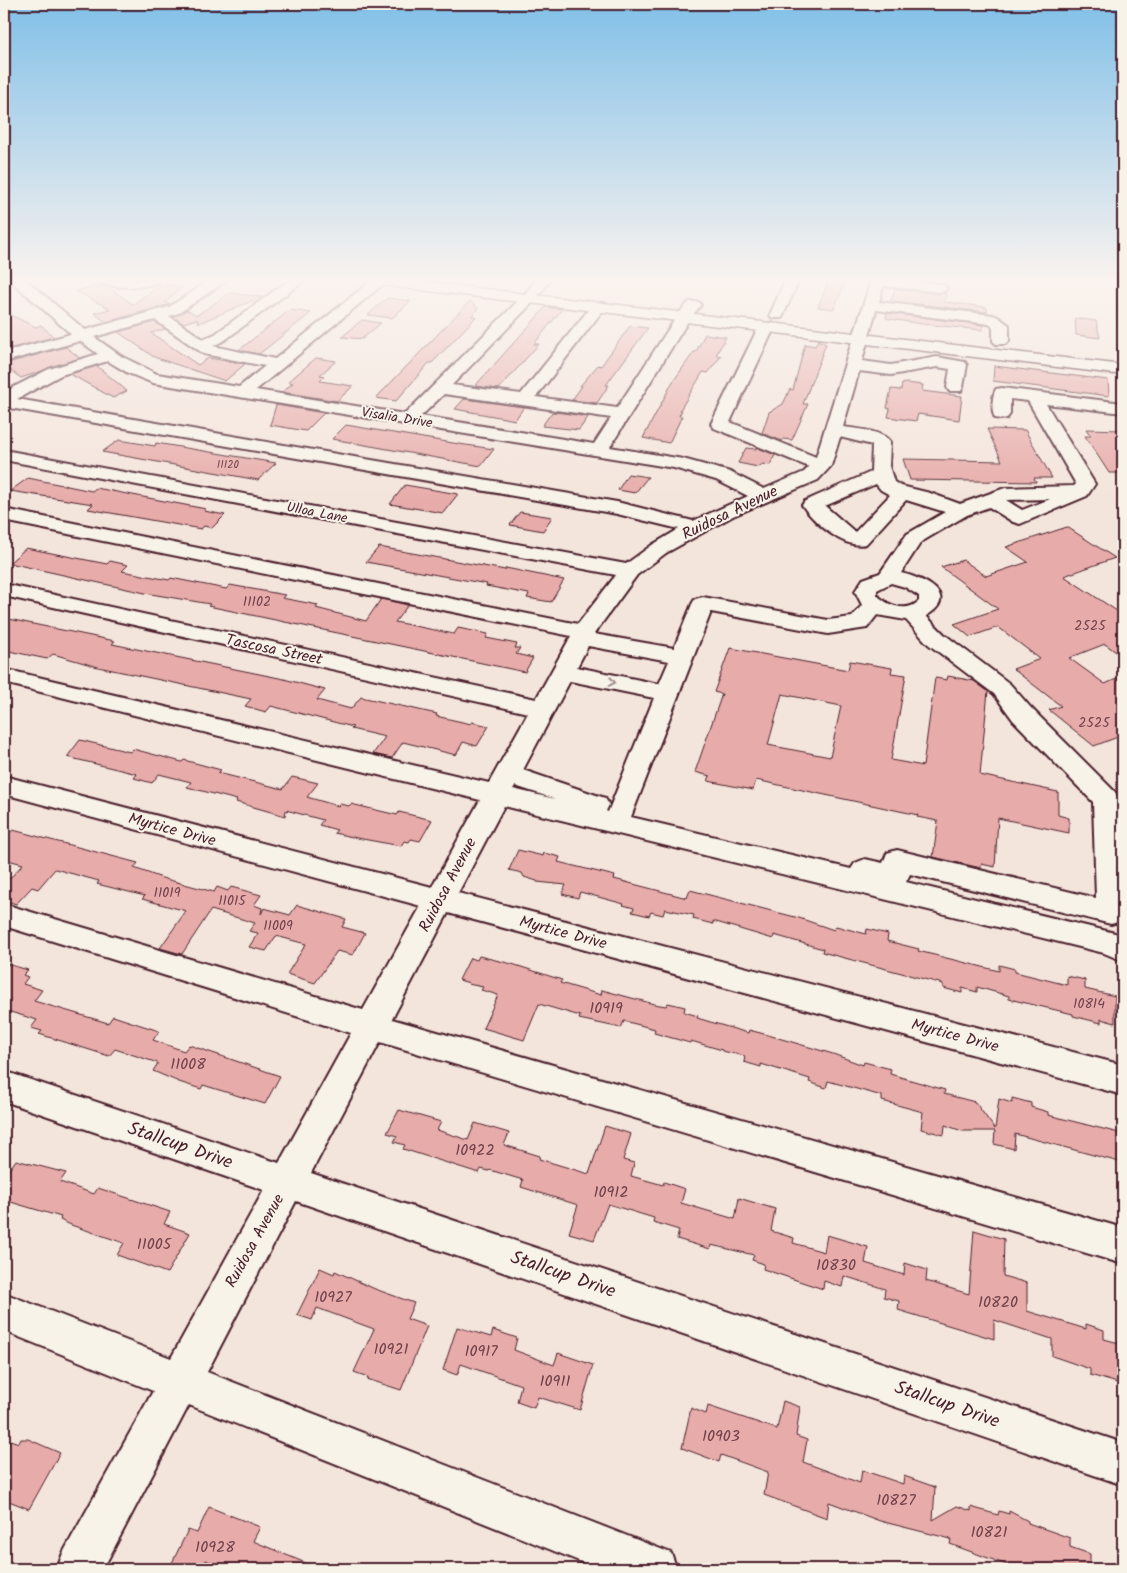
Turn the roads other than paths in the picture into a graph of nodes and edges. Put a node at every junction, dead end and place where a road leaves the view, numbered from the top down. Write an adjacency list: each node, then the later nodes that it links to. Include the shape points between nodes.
1 (18, 353): 14 (street)
2 (107, 353): 13 (street, Visalia Drive)
3 (218, 353): 15 (street)
4 (290, 353): 15 (street)
5 (473, 353): 19 (street)
6 (562, 353): 23 (street)
7 (661, 353): 25 (street)
8 (756, 353): 31 (street, via 720,424)
9 (855, 353): 16 (street)
10 (1012, 353): 17 (main road)
11 (1109, 353): 12 (main road)
12 (1123, 355)
13 (110, 356): 20 (street, Visalia Drive, via 153,378); 22 (street, via 54,372)
14 (4, 357)
15 (278, 364): 20 (street)
16 (852, 365): 18 (street, via 891,370 937,362 959,365); 28 (street)
17 (1123, 370)
18 (956, 387)
19 (440, 388): 23 (street); 27 (street)
20 (242, 393): 27 (street, Visalia Drive)
21 (1034, 397): 24 (street); 26 (street, via 1002,393); 35 (street, via 1086,484 1080,492 1051,507 1020,518 991,499)
22 (4, 400): 37 (street, via 617,508)
23 (525, 400): 25 (street)
24 (1123, 408)
25 (622, 414): 29 (street)
26 (1000, 414)
27 (408, 420): 29 (street, Visalia Drive)
28 (832, 430): 31 (street); 32 (street, via 882,442 878,463)
29 (599, 450): 34 (street, Visalia Drive, via 700,468)
30 (4, 455): 38 (street, Ulloa Lane)
31 (822, 466): 34 (street, Ruidosa Avenue, via 811,476)
32 (880, 475): 33 (street, via 889,487); 33 (street, via 812,506 846,536 859,540)
33 (902, 493): 35 (street, via 921,496)
34 (764, 496): 37 (street, Ruidosa Avenue)
35 (960, 511): 39 (street, via 914,538)
36 (4, 516): 43 (street)
37 (694, 528): 38 (street, Ruidosa Avenue)
38 (630, 571): 43 (street, Ruidosa Avenue)
39 (887, 578): 41 (street, via 868,585 867,596); 42 (street, via 912,581 927,592 928,603)
40 (4, 590): 48 (street, Tascosa Street)
41 (874, 604): 42 (street, via 886,611); 44 (street, via 859,623 828,627 703,604)
42 (911, 613): 51 (street, via 936,639 1002,689 1022,714 1106,799 1111,913 897,860 895,877)
43 (583, 635): 44 (street); 45 (street, Ruidosa Avenue)
44 (682, 657): 47 (street)
45 (564, 672): 47 (street, one-way to 47); 48 (street, Ruidosa Avenue)
46 (4, 676): 50 (street)
47 (667, 693): 51 (street)
48 (544, 709): 50 (street, Ruidosa Avenue)
49 (4, 785): 52 (street, Myrtice Drive)
50 (502, 785): 51 (street, via 555,789 588,803); 52 (street, Ruidosa Avenue); 54 (street, via 1112,943)
51 (621, 811)
52 (440, 901): 55 (street, Ruidosa Avenue); 56 (street, Myrtice Drive)
53 (4, 915): 55 (street)
54 (1123, 949)
55 (371, 1026): 58 (street, Ruidosa Avenue); 59 (street)
56 (1123, 1080)
57 (4, 1086): 58 (street, Stallcup Drive)
58 (287, 1182): 61 (street, Ruidosa Avenue); 62 (street, Stallcup Drive)
59 (1123, 1246)
60 (4, 1312): 61 (street)
61 (178, 1381): 63 (street, Ruidosa Avenue); 64 (street)
62 (1123, 1464)
63 (79, 1569)
64 (655, 1569)

